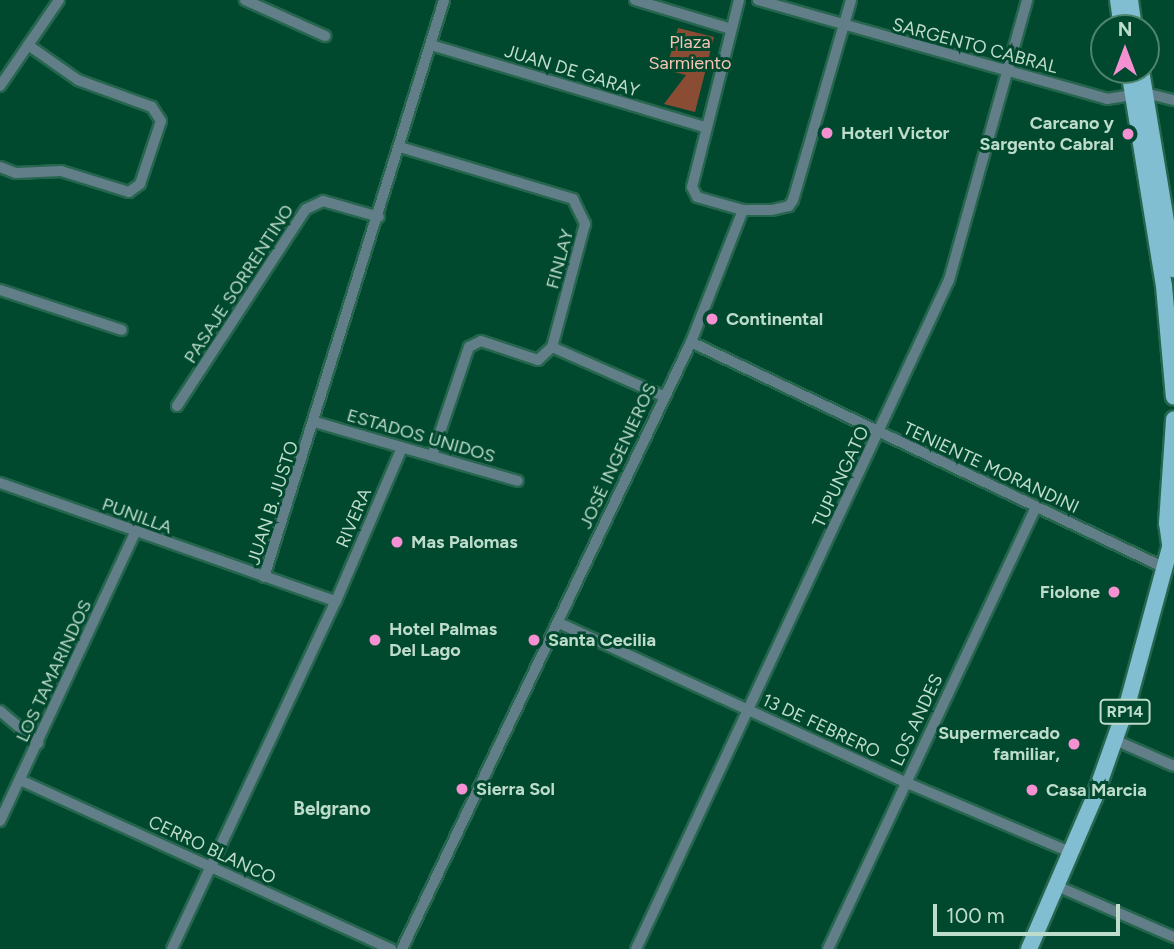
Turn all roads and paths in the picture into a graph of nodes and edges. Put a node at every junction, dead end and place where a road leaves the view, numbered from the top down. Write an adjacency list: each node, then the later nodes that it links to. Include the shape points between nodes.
1 (59, 0): 13 (street)
2 (245, 0): 9 (street)
3 (444, 0): 14 (street, JUAN B. JUSTO)
4 (635, 0): 11 (street)
5 (739, 0): 11 (street)
6 (758, 0): 10 (street, SARGENTO CABRAL)
7 (850, 0): 10 (street)
8 (1027, 0): 15 (street, TUPUNGATO)
9 (258, 4): 12 (street)
10 (843, 26): 15 (street, SARGENTO CABRAL); 24 (street, via 793,200 789,206 772,210)
11 (731, 29): 21 (street)
12 (326, 36)
13 (28, 45): 18 (street); 23 (street, via 78,80 152,107 161,121 140,184 128,192 61,171 16,173)
14 (431, 46): 21 (street, JUAN DE GARAY); 22 (street, JUAN B. JUSTO)
15 (1007, 71): 19 (street, SARGENTO CABRAL, via 1107,99); 37 (street, TUPUNGATO, via 949,279)
16 (1135, 84): 19 (main road)
17 (1140, 84): 19 (main road)
18 (0, 86)
19 (1139, 94): 20 (street, SARGENTO CABRAL); 26 (main road); 31 (main road)
20 (1174, 100)
21 (705, 127): 24 (street, via 692,187 698,197)
22 (400, 147): 25 (street, JUAN B. JUSTO); 30 (street, FINLAY, via 573,198 579,205 585,224)
23 (0, 167)
24 (743, 210): 29 (street, JOSÉ INGENIEROS)
25 (379, 218): 34 (street, PASAJE SORRENTINO, via 323,201 306,209); 36 (street, JUAN B. JUSTO)
26 (1174, 269)
27 (0, 290): 28 (street)
28 (122, 330)
29 (691, 342): 32 (street, JOSÉ INGENIEROS); 37 (street, TENIENTE MORANDINI)
30 (552, 347): 32 (street); 39 (street, via 538,360 481,341 469,347)
31 (1174, 386): 33 (main road)
32 (663, 396): 48 (street, JOSÉ INGENIEROS)
33 (1174, 397)
34 (177, 406)
35 (1174, 419): 44 (main road, RP14, via 1167,523)
36 (315, 422): 38 (street, ESTADOS UNIDOS); 46 (street, JUAN B. JUSTO)
37 (879, 433): 42 (street, TENIENTE MORANDINI); 49 (street, TUPUNGATO)
38 (402, 448): 39 (street, ESTADOS UNIDOS); 47 (street, RIVERA)
39 (432, 456): 40 (street, ESTADOS UNIDOS)
40 (518, 481)
41 (0, 483): 43 (street, PUNILLA)
42 (1036, 506): 45 (street, TENIENTE MORANDINI); 55 (street, LOS ANDES)
43 (135, 533): 46 (street, PUNILLA); 52 (street, LOS TAMARINDOS)
44 (1172, 539): 45 (main road, RP14)
45 (1165, 568): 51 (main road, RP14)
46 (264, 576): 47 (street, JUAN B. JUSTO)
47 (336, 601): 58 (street)
48 (559, 623): 49 (street, 13 DE FEBRERO); 63 (street, JOSÉ INGENIEROS)
49 (750, 710): 55 (street, 13 DE FEBRERO); 64 (street, TUPUNGATO)
50 (0, 711): 52 (street)
51 (1115, 740): 53 (street); 57 (main road, RP14)
52 (38, 743): 54 (street, LOS TAMARINDOS)
53 (1174, 766)
54 (20, 780): 56 (street, LOS TAMARINDOS); 58 (street, CERRO BLANCO)
55 (905, 782): 57 (street, 13 DE FEBRERO); 65 (street, LOS ANDES)
56 (0, 821)
57 (1072, 853): 59 (main road, RP14)
58 (210, 867): 61 (street); 62 (street, CERRO BLANCO)
59 (1057, 886): 60 (street); 66 (main road, RP14)
60 (1174, 937)
61 (172, 949)
62 (391, 949)
63 (402, 949)
64 (636, 949)
65 (828, 949)
66 (1029, 949)

